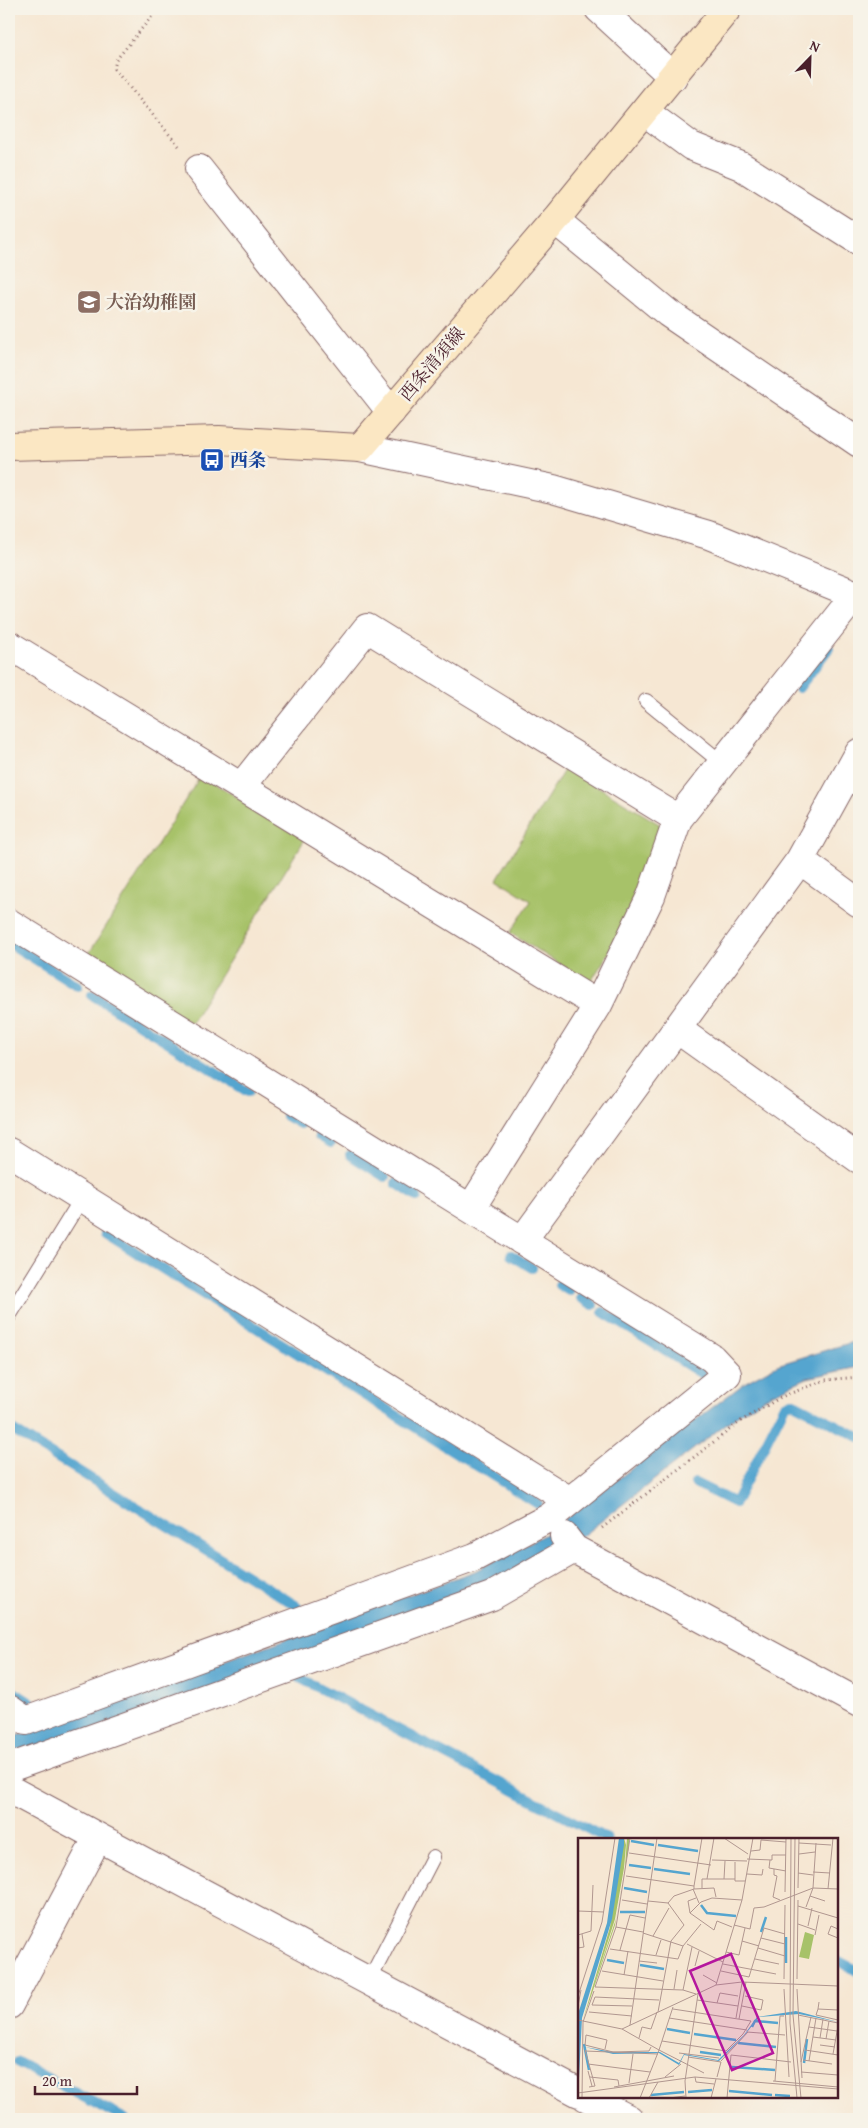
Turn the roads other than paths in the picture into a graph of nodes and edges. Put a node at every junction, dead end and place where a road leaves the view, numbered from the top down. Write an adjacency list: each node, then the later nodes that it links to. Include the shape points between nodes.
1 (599, 9): 3 (street)
2 (728, 9): 3 (main road, 西条清須線)
3 (673, 77): 4 (main road, 西条清須線)
4 (644, 112): 6 (main road, 西条清須線); 7 (street, via 691,146 741,166)
5 (199, 169): 8 (street)
6 (555, 220): 8 (main road, 西条清須線); 9 (street, via 668,313)
7 (859, 241)
8 (391, 412): 11 (main road, 西条清須線)
9 (859, 443)
10 (9, 446): 11 (main road, via 219,440)
11 (360, 448): 12 (street, via 554,488 709,535)
12 (858, 595): 16 (street)
13 (9, 645): 17 (street)
14 (646, 701): 16 (lane)
15 (859, 753): 19 (street)
16 (722, 763): 18 (street)
17 (241, 787): 18 (street, via 367,628); 22 (street)
18 (678, 819): 22 (street, via 651,896)
19 (800, 860): 20 (street); 23 (street)
20 (859, 903)
21 (9, 923): 27 (street)
22 (598, 1005): 27 (street)
23 (677, 1029): 25 (street); 28 (street)
24 (9, 1152): 26 (street)
25 (859, 1159)
26 (82, 1198): 29 (lane); 30 (street)
27 (471, 1208): 28 (street)
28 (522, 1241): 30 (street, via 712,1358 727,1374)
29 (9, 1316)
30 (558, 1514): 31 (street); 33 (street, via 475,1557)
31 (573, 1548): 32 (street); 34 (street, via 492,1596)
32 (859, 1703)
33 (15, 1719)
34 (9, 1768)
35 (9, 1790): 36 (street)
36 (98, 1837): 38 (street); 39 (street)
37 (434, 1857): 38 (lane)
38 (369, 1981): 40 (street)
39 (9, 2005)
40 (578, 2092)
41 (588, 2098): 42 (street)
42 (629, 2119)

